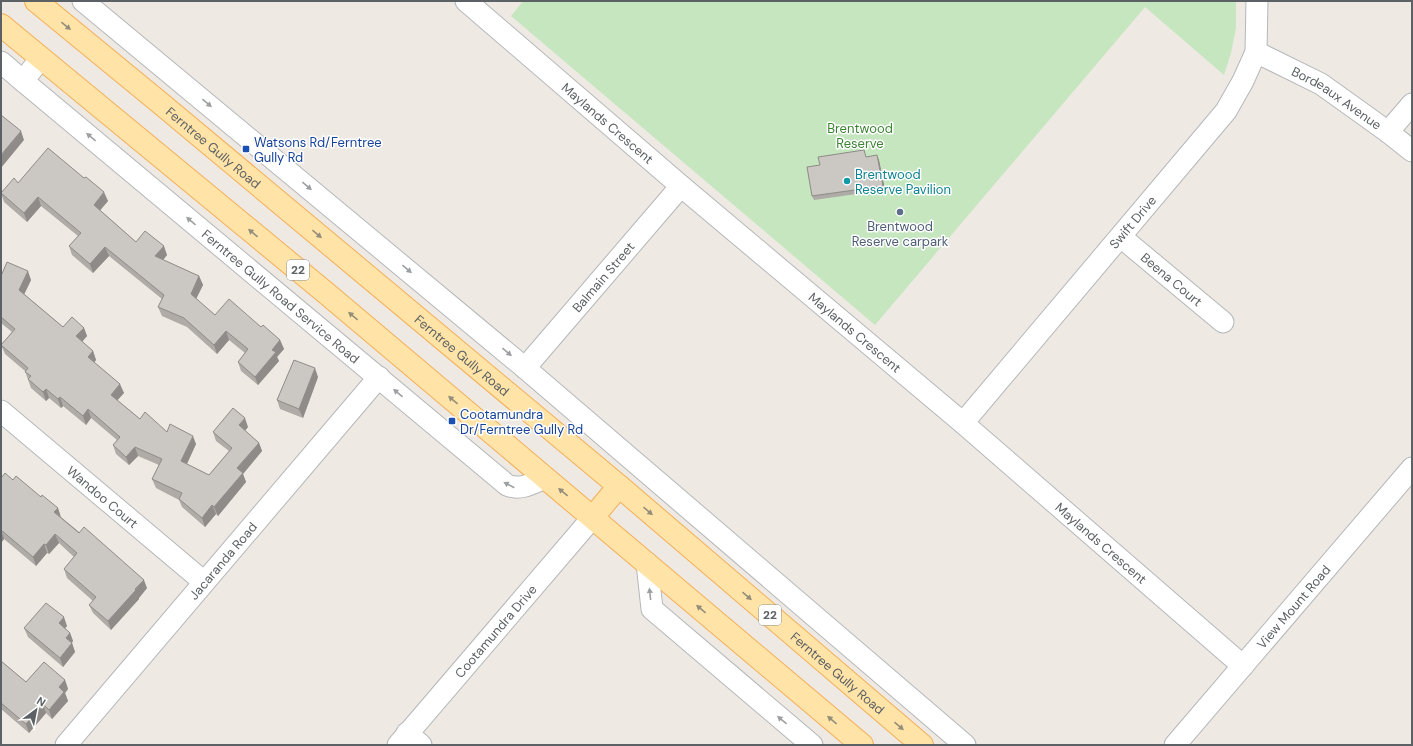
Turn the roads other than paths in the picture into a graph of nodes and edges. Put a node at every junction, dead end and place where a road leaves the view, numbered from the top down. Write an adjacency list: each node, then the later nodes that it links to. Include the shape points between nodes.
1 (36, 1): 11 (main road, Ferntree Gully Road / 22, one-way to 11)
2 (83, 1): 9 (street)
3 (466, 1): 15 (street, Maylands Crescent)
4 (1257, 1): 6 (street, Swift Drive)
5 (1, 25): 7 (main road, 22)
6 (1256, 52): 13 (street, Bordeaux Avenue, via 1321,84); 16 (street, Swift Drive, via 1226,112)
7 (42, 58): 10 (street); 23 (main road, 22, one-way to 7)
8 (1, 62): 10 (street, Ferntree Gully Road Service Road)
9 (177, 78): 11 (street); 18 (street, one-way to 18)
10 (23, 81): 19 (street, Ferntree Gully Road Service Road, one-way to 10)
11 (159, 102): 24 (main road, Ferntree Gully Road / 22, one-way to 24)
12 (1412, 104): 13 (street)
13 (1388, 132): 14 (street, Bordeaux Avenue)
14 (1412, 151)
15 (681, 186): 18 (street, Balmain Street); 21 (street, Maylands Crescent)
16 (1121, 237): 17 (street, Beena Court); 21 (street, Swift Drive)
17 (1223, 322)
18 (526, 368): 34 (street)
19 (379, 377): 23 (street, Ferntree Gully Road Service Road, one-way to 19, via 513,488); 27 (street, Jacaranda Road)
20 (1, 411): 27 (street, Wandoo Court)
21 (962, 423): 28 (street, Maylands Crescent)
22 (1412, 468): 28 (street, View Mount Road)
23 (546, 478): 25 (main road, 22, one-way to 23)
24 (619, 486): 25 (main road); 33 (main road, Ferntree Gully Road / 22, one-way to 33)
25 (593, 517): 26 (main road, 22); 29 (street, Cootamundra Drive)
26 (647, 563): 31 (street, one-way to 26, via 652,609); 32 (main road, 22, one-way to 26)
27 (204, 582): 30 (street, Jacaranda Road)
28 (1243, 666): 35 (street, View Mount Road)
29 (409, 741)
30 (66, 745)
31 (812, 745)
32 (862, 745)
33 (922, 745)
34 (965, 745)
35 (1175, 745)

